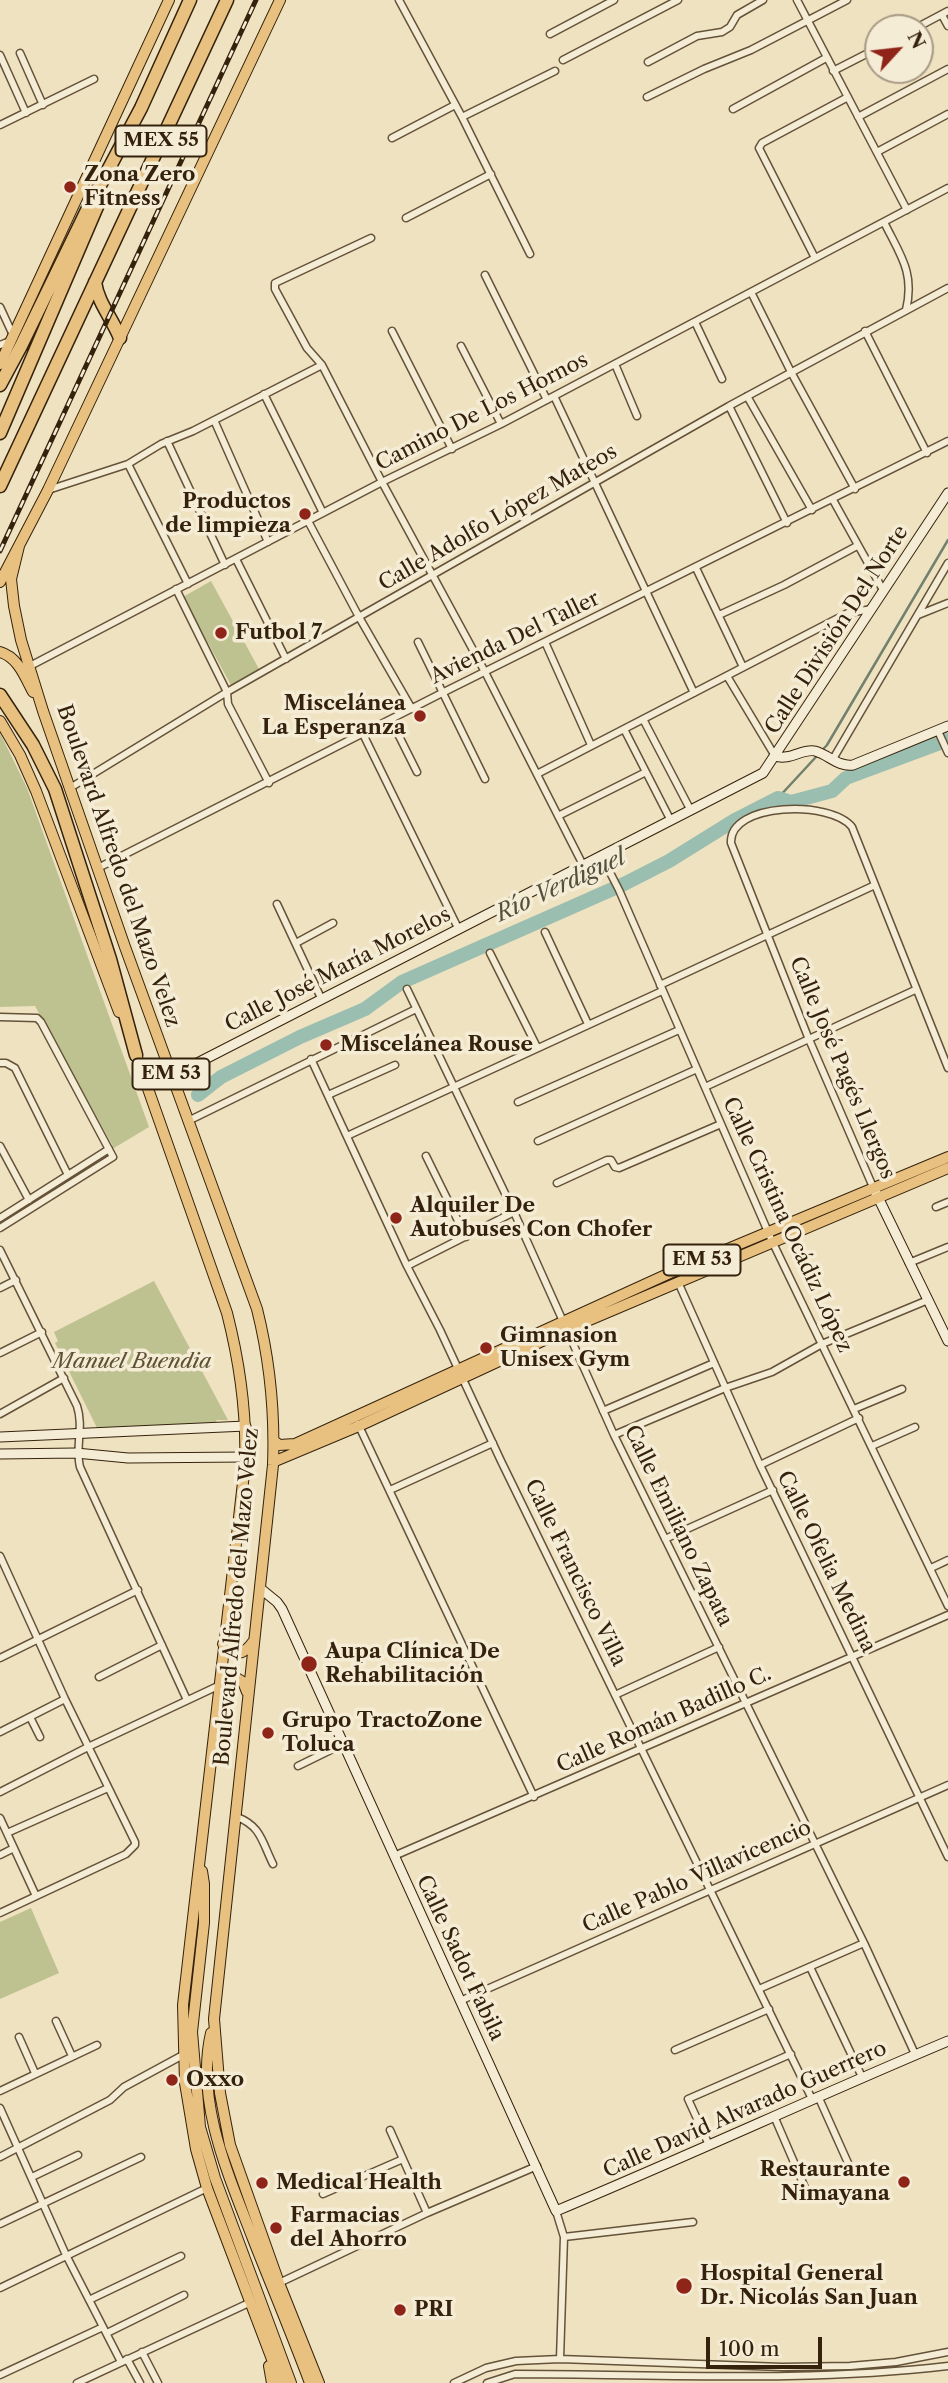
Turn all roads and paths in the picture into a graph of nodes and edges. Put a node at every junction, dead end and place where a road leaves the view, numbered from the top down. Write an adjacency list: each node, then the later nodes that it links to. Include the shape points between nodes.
1 (169, 0): 56 (main road)
2 (190, 0): 37 (highway, MEX 55)
3 (227, 0): 47 (highway, MEX 55)
4 (280, 0): 55 (main road)
5 (399, 0): 28 (street)
6 (614, 0): 14 (street)
7 (678, 0): 19 (street)
8 (763, 0): 20 (street, via 737,15 722,32 697,36)
9 (797, 0): 12 (street)
10 (848, 0): 12 (street)
11 (945, 13): 13 (street)
12 (808, 20): 18 (street); 25 (street)
13 (948, 26)
14 (550, 34)
15 (20, 52): 27 (street)
16 (864, 54): 23 (street)
17 (0, 55): 30 (street)
18 (826, 58): 23 (street); 29 (street)
19 (563, 61)
20 (648, 62)
21 (948, 69): 33 (street)
22 (555, 71): 32 (street)
23 (833, 71): 26 (street)
24 (94, 79): 27 (street)
25 (647, 97)
26 (848, 97): 33 (street); 45 (street, via 760,148)
27 (43, 105): 30 (street)
28 (455, 105): 32 (street); 35 (street)
29 (733, 109)
30 (26, 113): 34 (street)
31 (948, 114): 36 (street)
32 (462, 117): 38 (street)
33 (858, 117): 36 (street)
34 (0, 125)
35 (392, 138)
36 (877, 152): 40 (street)
37 (116, 159): 63 (highway, MEX 55); 72 (highway)
38 (491, 174): 41 (street); 44 (street)
39 (948, 188): 40 (street, Camino De Los Hornos)
40 (907, 210): 42 (street, Camino De Los Hornos)
41 (406, 218)
42 (884, 222): 45 (street, Camino De Los Hornos); 51 (street, via 909,275)
43 (371, 238): 60 (street, via 274,285 307,348)
44 (530, 254)
45 (815, 258): 49 (street, Camino De Los Hornos)
46 (485, 275): 67 (street)
47 (95, 282): 55 (highway); 80 (highway, MEX 55)
48 (948, 288): 51 (street, Calle Adolfo López Mateos)
49 (751, 292): 52 (street, Camino De Los Hornos); 61 (street)
50 (0, 307): 56 (street)
51 (906, 310): 54 (street, Calle Adolfo López Mateos)
52 (695, 322): 59 (street, Camino De Los Hornos); 62 (street)
53 (392, 331): 75 (street)
54 (865, 331): 61 (street, Calle Adolfo López Mateos); 76 (street)
55 (120, 338): 82 (main road)
56 (8, 340): 58 (main road)
57 (461, 345): 71 (street)
58 (0, 364)
59 (615, 364): 65 (street, Camino De Los Hornos); 69 (street)
60 (322, 365): 64 (street); 78 (street)
61 (791, 372): 66 (street, Calle Adolfo López Mateos); 81 (street)
62 (722, 379)
63 (0, 385)
64 (264, 394): 70 (street); 86 (street)
65 (554, 396): 67 (street, Camino De Los Hornos); 79 (street)
66 (747, 396): 68 (street, Calle Adolfo López Mateos); 85 (street)
67 (547, 400): 71 (street, Camino De Los Hornos)
68 (729, 406): 79 (street, Calle Adolfo López Mateos); 88 (street)
69 (637, 416)
70 (214, 421): 74 (street); 89 (street)
71 (501, 424): 75 (street, Camino De Los Hornos)
72 (0, 433)
73 (948, 441): 76 (street, Avienda Del Taller)
74 (167, 442): 77 (street); 94 (street)
75 (452, 449): 78 (street, Camino De Los Hornos)
76 (927, 453): 81 (street, Avienda Del Taller)
77 (128, 464): 82 (street); 98 (street)
78 (382, 482): 86 (street, Camino De Los Hornos); 96 (street)
79 (596, 483): 96 (street, Calle Adolfo López Mateos); 101 (street)
80 (0, 486)
81 (855, 489): 84 (street, Avienda Del Taller)
82 (48, 490): 90 (main road)
83 (948, 493): 100 (street, Calle División Del Norte)
84 (832, 500): 85 (street, Avienda Del Taller); 91 (street)
85 (812, 510): 88 (street, Avienda Del Taller)
86 (323, 513): 87 (street, Camino De Los Hornos)
87 (308, 522): 89 (street, Camino De Los Hornos); 106 (street)
88 (787, 523): 95 (street, Avienda Del Taller)
89 (268, 542): 92 (street, Camino De Los Hornos)
90 (19, 545): 97 (main road); 111 (main road, Boulevard Alfredo del Mazo Velez / EM 53, via 11,591)
91 (857, 546): 100 (street); 104 (street)
92 (236, 559): 94 (street, Camino De Los Hornos); 110 (street)
93 (948, 563): 105 (street)
94 (225, 565): 98 (street, Camino De Los Hornos)
95 (696, 568): 101 (street, Avienda Del Taller); 104 (street)
96 (433, 576): 106 (street, Calle Adolfo López Mateos); 113 (street)
97 (0, 582)
98 (188, 583): 99 (street, Camino De Los Hornos)
99 (176, 589): 111 (street, Camino De Los Hornos); 115 (street)
100 (883, 590): 103 (street, Calle División Del Norte)
101 (648, 592): 108 (street, Avienda Del Taller); 117 (street)
102 (948, 603): 105 (street)
103 (872, 609): 112 (street, via 848,613); 130 (street, Calle División Del Norte)
104 (719, 615): 112 (street)
105 (918, 615): 131 (street)
106 (359, 617): 110 (street, Calle Adolfo López Mateos); 119 (street)
107 (418, 642): 116 (street)
108 (545, 642): 113 (street, Avienda Del Taller); 128 (street)
109 (0, 652): 120 (main road, via 20,667)
110 (286, 659): 115 (street, Calle Adolfo López Mateos)
111 (30, 666): 120 (main road, Boulevard Alfredo del Mazo Velez / EM 53)
112 (743, 667): 114 (street)
113 (485, 672): 116 (street, Avienda Del Taller); 134 (street)
114 (727, 676): 117 (street); 130 (street)
115 (227, 692): 136 (street, via 228,704); 137 (street, Calle Adolfo López Mateos)
116 (444, 692): 119 (street, Avienda Del Taller); 135 (street)
117 (695, 693): 121 (street)
118 (0, 695): 162 (highway, Boulevard Alfredo del Mazo Velez / EM 53, via 55,789)
119 (412, 709): 122 (street, Avienda Del Taller)
120 (43, 711): 137 (main road, Boulevard Alfredo del Mazo Velez / EM 53)
121 (643, 719): 125 (street); 138 (street)
122 (391, 720): 126 (street, Avienda Del Taller); 132 (street)
123 (0, 721): 162 (main road, via 36,791)
124 (948, 726): 127 (street, Calle División Del Norte)
125 (624, 729): 128 (street); 133 (street)
126 (363, 734): 136 (street, Avienda Del Taller); 147 (street)
127 (940, 734): 129 (street); 131 (street, Calle División Del Norte, via 853,765)
128 (591, 745): 134 (street)
129 (947, 750)
130 (775, 756): 131 (street, Calle División Del Norte, via 810,751); 138 (street, Calle José María Morelos, via 763,773)
131 (833, 759)
132 (417, 772)
133 (646, 772): 139 (street); 140 (street)
134 (537, 774): 139 (street)
135 (485, 779)
136 (269, 783): 143 (street, Avienda Del Taller)
137 (70, 788): 143 (main road, Boulevard Alfredo del Mazo Velez / EM 53)
138 (690, 809): 140 (street, Calle José María Morelos)
139 (558, 816): 142 (street)
140 (670, 819): 141 (street, Calle José María Morelos)
141 (601, 855): 142 (street, Calle José María Morelos); 152 (street, Calle Cristina Ocádiz López)
142 (583, 864): 147 (street, Calle José María Morelos)
143 (98, 868): 168 (main road, Boulevard Alfredo del Mazo Velez / EM 53)
144 (875, 885): 149 (street); 149 (street, Calle José Pagés Llergos, via 852,827 839,816 779,809 741,823 732,832 731,843); 154 (street)
145 (277, 904): 150 (street)
146 (333, 923): 150 (street)
147 (458, 928): 155 (street, Calle José María Morelos)
148 (545, 932): 158 (street)
149 (769, 935): 152 (street); 160 (street, Calle José Pagés Llergos)
150 (296, 943): 155 (street)
151 (490, 953): 161 (street)
152 (661, 988): 158 (street); 159 (street, Calle Cristina Ocádiz López)
153 (407, 989): 156 (street, Calle Emiliano Zapata)
154 (915, 989): 160 (street); 166 (street)
155 (321, 998): 168 (street, Calle José María Morelos)
156 (416, 1009): 163 (street); 169 (street, Calle Emiliano Zapata)
157 (0, 1017): 178 (street, via 39,1019)
158 (588, 1024): 161 (street)
159 (680, 1030): 167 (street, Calle Cristina Ocádiz López); 172 (street)
160 (808, 1037): 170 (street); 184 (street, Calle José Pagés Llergos)
161 (537, 1047): 169 (street)
162 (136, 1055): 216 (main road, Boulevard Alfredo del Mazo Velez / EM 53, via 227,1313 238,1356)
163 (311, 1059): 171 (street, Calle Francisco Villa); 173 (street)
164 (0, 1063): 182 (street, via 15,1068)
165 (396, 1065): 171 (street)
166 (948, 1068)
167 (697, 1069): 170 (street, Calle Cristina Ocádiz López); 176 (street)
168 (172, 1076): 173 (main road, Boulevard Alfredo del Mazo Velez / EM 53)
169 (453, 1087): 175 (street); 188 (street, Calle Emiliano Zapata)
170 (705, 1087): 174 (street, Calle Cristina Ocádiz López)
171 (328, 1095): 175 (street, Calle Francisco Villa)
172 (518, 1102)
173 (188, 1121): 221 (main road, Boulevard Alfredo del Mazo Velez / EM 53, via 257,1309 271,1377)
174 (721, 1124): 183 (street, via 619,1168 609,1159); 191 (street, Calle Cristina Ocádiz López)
175 (347, 1136): 196 (street, Calle Francisco Villa)
176 (538, 1141)
177 (0, 1146): 185 (street)
178 (109, 1149): 182 (street); 190 (street, via 112,1158)
179 (426, 1156): 192 (street)
180 (948, 1157): 184 (main road, EM 53)
181 (948, 1168): 184 (main road, EM 53)
182 (68, 1175): 185 (street)
183 (557, 1183)
184 (875, 1192): 191 (main road, EM 53); 195 (street, Calle José Pagés Llergos)
185 (29, 1200): 189 (street)
186 (948, 1202): 187 (street)
187 (936, 1207)
188 (514, 1212): 192 (street); 201 (street, Calle Emiliano Zapata)
189 (0, 1218)
190 (0, 1228)
191 (770, 1236): 198 (main road, EM 53); 201 (main road, EM 53, via 670,1273); 204 (street, Calle Cristina Ocádiz López)
192 (466, 1237): 196 (street)
193 (948, 1247): 195 (street)
194 (0, 1250): 197 (street)
195 (909, 1263): 200 (street, Calle José Pagés Llergos)
196 (407, 1266): 207 (street, Calle Francisco Villa)
197 (16, 1280): 199 (street); 202 (street)
198 (678, 1281): 201 (main road, EM 53); 206 (street, Calle Ofelia Medina)
199 (0, 1288)
200 (928, 1300): 203 (street, Calle José Pagés Llergos); 204 (street)
201 (565, 1326): 207 (main road, EM 53); 212 (street, Calle Emiliano Zapata)
202 (42, 1332): 205 (street); 208 (street)
203 (948, 1341)
204 (822, 1344): 209 (street, via 772,1372); 211 (street, Calle Cristina Ocádiz López)
205 (0, 1353)
206 (714, 1363): 209 (street, Calle Ofelia Medina); 212 (street)
207 (461, 1374): 215 (main road, EM 53); 222 (street, Calle Francisco Villa)
208 (64, 1378): 213 (street); 218 (street, via 79,1413)
209 (725, 1388): 219 (street); 228 (street, Calle Ofelia Medina)
210 (902, 1389): 211 (street)
211 (854, 1409): 214 (street, Calle Cristina Ocádiz López)
212 (603, 1411): 219 (street, Calle Emiliano Zapata)
213 (0, 1414)
214 (859, 1418): 223 (street, Calle Cristina Ocádiz López); 228 (street)
215 (357, 1421): 221 (main road, EM 53, via 295,1444); 227 (main road, EM 53); 229 (street)
216 (246, 1426): 218 (street); 226 (main road, Boulevard Alfredo del Mazo Velez)
217 (915, 1427): 223 (street)
218 (80, 1433): 220 (street); 224 (street)
219 (614, 1435): 231 (street, Calle Emiliano Zapata)
220 (0, 1437)
221 (274, 1441): 227 (main road, Boulevard Alfredo del Mazo Velez)
222 (493, 1443): 229 (street); 251 (street, Calle Francisco Villa)
223 (872, 1446): 234 (street, Calle Cristina Ocádiz López)
224 (76, 1453): 225 (street); 226 (street, via 128,1458); 238 (street)
225 (0, 1454)
226 (245, 1457): 243 (main road, Boulevard Alfredo del Mazo Velez)
227 (273, 1462): 237 (main road, Boulevard Alfredo del Mazo Velez)
228 (760, 1465): 230 (street, Calle Ofelia Medina)
229 (390, 1490): 265 (street)
230 (773, 1490): 231 (street); 246 (street, Calle Ofelia Medina)
231 (665, 1539): 245 (street, Calle Emiliano Zapata)
232 (0, 1556): 235 (street)
233 (948, 1560): 234 (street)
234 (931, 1568): 239 (street, Calle Cristina Ocádiz López)
235 (9, 1576): 236 (street); 241 (street)
236 (0, 1580)
237 (261, 1589): 242 (main road, Boulevard Alfredo del Mazo Velez); 258 (street, Calle Sadot Fabila, via 282,1609)
238 (138, 1590): 241 (street); 244 (street)
239 (948, 1606)
240 (948, 1615): 246 (street, Calle Román Badillo C.)
241 (39, 1640): 247 (street); 252 (street)
242 (254, 1641): 243 (main road, via 239,1654); 250 (main road, Boulevard Alfredo del Mazo Velez)
243 (223, 1644): 249 (main road, Boulevard Alfredo del Mazo Velez)
244 (162, 1645): 248 (street); 253 (street)
245 (719, 1647): 251 (street); 254 (street, Calle Emiliano Zapata)
246 (852, 1657): 254 (street, Calle Román Badillo C.); 266 (street, Calle Ofelia Medina)
247 (0, 1658)
248 (99, 1677)
249 (221, 1684): 250 (main road, via 235,1677); 253 (street); 275 (main road, Boulevard Alfredo del Mazo Velez)
250 (248, 1692): 267 (main road, Boulevard Alfredo del Mazo Velez)
251 (615, 1695): 260 (street, Calle Francisco Villa)
252 (65, 1699): 255 (street); 259 (street)
253 (187, 1700): 259 (street)
254 (746, 1704): 260 (street, Calle Román Badillo C.); 270 (street, Calle Emiliano Zapata)
255 (30, 1717): 256 (street); 257 (street)
256 (0, 1732)
257 (40, 1737)
258 (343, 1744): 261 (street); 273 (street, Calle Sadot Fabila)
259 (88, 1747): 263 (street); 264 (street)
260 (642, 1748): 265 (street, Calle Román Badillo C.); 277 (street, Calle Francisco Villa)
261 (298, 1766)
262 (948, 1784): 266 (street, Calle Pablo Villavicencio)
263 (108, 1788): 269 (street); 278 (street, via 135,1845 126,1854)
264 (0, 1792)
265 (534, 1797): 273 (street, Calle Román Badillo C.)
266 (920, 1797): 270 (street, Calle Pablo Villavicencio); 274 (street, Calle Ofelia Medina)
267 (237, 1816): 276 (street, via 256,1827); 285 (main road, Boulevard Alfredo del Mazo Velez)
268 (0, 1818): 269 (street)
269 (7, 1833): 271 (street)
270 (815, 1843): 277 (street, Calle Pablo Villavicencio); 280 (street, Calle Emiliano Zapata)
271 (14, 1848): 272 (street); 278 (street)
272 (0, 1855)
273 (394, 1856): 283 (street, Calle Sadot Fabila)
274 (948, 1857)
275 (200, 1860): 293 (main road, Boulevard Alfredo del Mazo Velez, via 183,2005); 342 (main road, via 205,1901 192,2032 200,2127)
276 (272, 1864)
277 (712, 1890): 282 (street, Calle Francisco Villa); 283 (street, Calle Pablo Villavicencio)
278 (36, 1896): 279 (street)
279 (0, 1913)
280 (864, 1942): 281 (street); 292 (street, Calle Emiliano Zapata)
281 (810, 1966): 282 (street); 296 (street)
282 (759, 1989): 284 (street, Calle Francisco Villa)
283 (460, 2001): 309 (street, Calle Sadot Fabila)
284 (769, 2009): 290 (street); 291 (street, Calle Francisco Villa)
285 (214, 2019): 322 (main road, Boulevard Alfredo del Mazo Velez, via 228,2136); 343 (main road, via 208,2075 214,2123)
286 (56, 2021): 294 (street)
287 (19, 2037): 295 (street)
288 (948, 2040): 292 (street, Calle David Alvarado Guerrero)
289 (97, 2045): 294 (street)
290 (675, 2050)
291 (791, 2054): 298 (street, Calle Francisco Villa); 302 (street, via 688,2099)
292 (915, 2054): 296 (street, Calle David Alvarado Guerrero)
293 (184, 2055): 303 (street); 311 (main road, Boulevard Alfredo del Mazo Velez, via 192,2130)
294 (72, 2056): 295 (street)
295 (35, 2073): 297 (street)
296 (862, 2077): 298 (street, Calle David Alvarado Guerrero)
297 (0, 2091)
298 (815, 2098): 300 (street, Calle David Alvarado Guerrero); 308 (street, Calle Francisco Villa)
299 (0, 2108): 303 (street)
300 (774, 2116): 302 (street, Calle David Alvarado Guerrero); 313 (street)
301 (390, 2130): 307 (street)
302 (709, 2145): 315 (street, Calle David Alvarado Guerrero)
303 (18, 2148): 305 (street); 310 (street)
304 (78, 2155): 310 (street)
305 (0, 2157)
306 (141, 2157): 314 (street)
307 (403, 2159): 312 (street); 316 (street)
308 (848, 2163)
309 (537, 2165): 315 (street, Calle Sadot Fabila); 316 (street)
310 (32, 2177): 314 (street)
311 (207, 2188): 320 (street); 326 (main road, Boulevard Alfredo del Mazo Velez)
312 (323, 2194)
313 (809, 2197)
314 (44, 2203): 318 (street); 320 (street)
315 (556, 2211): 319 (street, Calle Sadot Fabila)
316 (427, 2213): 322 (street)
317 (693, 2222): 319 (street)
318 (0, 2224)
319 (564, 2237): 331 (street, Calle Sadot Fabila)
320 (66, 2255): 323 (street); 325 (street)
321 (181, 2256): 325 (street)
322 (279, 2283): 344 (main road, Boulevard Alfredo del Mazo Velez)
323 (0, 2288)
324 (184, 2295): 327 (street)
325 (89, 2300): 327 (street)
326 (251, 2302): 328 (main road, Boulevard Alfredo del Mazo Velez); 329 (street)
327 (105, 2330): 332 (street); 335 (street)
328 (266, 2344): 340 (main road); 341 (main road, Boulevard Alfredo del Mazo Velez)
329 (142, 2352): 332 (street); 339 (street)
330 (948, 2352): 333 (street, via 850,2366)
331 (560, 2359): 333 (street); 345 (street, via 499,2364)
332 (124, 2360): 337 (street); 338 (street)
333 (703, 2365): 336 (street)
334 (948, 2366): 336 (street, via 855,2379)
335 (0, 2375)
336 (701, 2381): 346 (street, via 515,2374)
337 (77, 2383)
338 (139, 2383)
339 (158, 2383)
340 (272, 2383)
341 (281, 2383)
342 (291, 2383)
343 (310, 2383)
344 (319, 2383)
345 (454, 2383)
346 (487, 2383)

